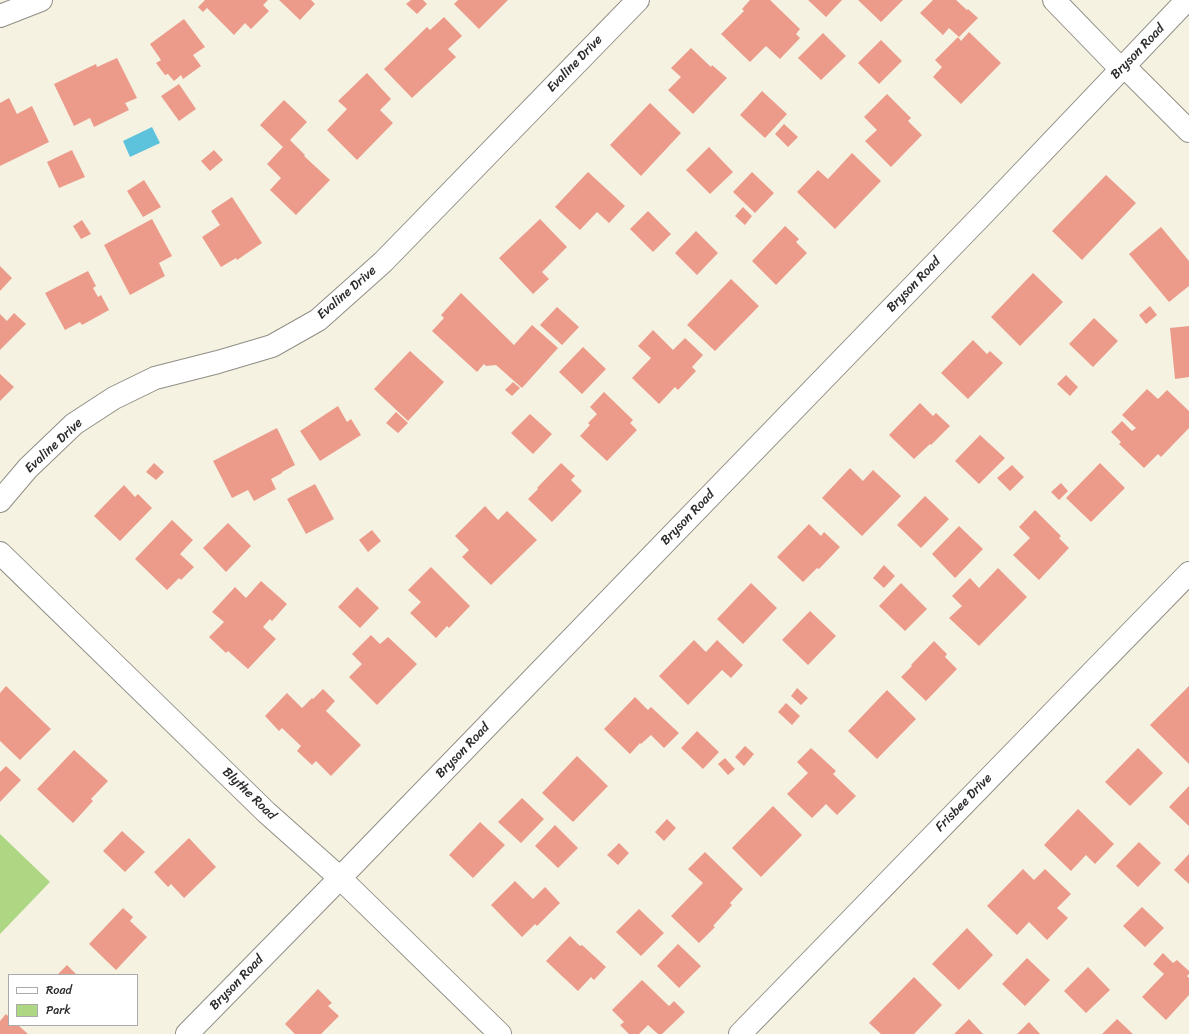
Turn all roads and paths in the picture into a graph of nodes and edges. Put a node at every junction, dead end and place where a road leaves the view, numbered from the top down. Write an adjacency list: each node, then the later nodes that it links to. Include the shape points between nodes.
1 (41, 0): 5 (street)
2 (638, 0): 8 (street, Evaline Drive, via 383,262 318,320 272,346 155,378 114,398 74,424 28,468)
3 (1054, 0): 6 (street, via 1115,63)
4 (1187, 0): 6 (street, Bryson Road)
5 (0, 16)
6 (1123, 68): 7 (street, via 1131,72); 11 (street, Bryson Road)
7 (1189, 131)
8 (0, 501)
9 (0, 553): 11 (street, Blythe Road, via 266,812)
10 (1189, 572): 14 (street, Frisbee Drive)
11 (340, 878): 12 (street, Bryson Road); 13 (street, Blythe Road)
12 (187, 1034)
13 (500, 1034)
14 (740, 1034)

